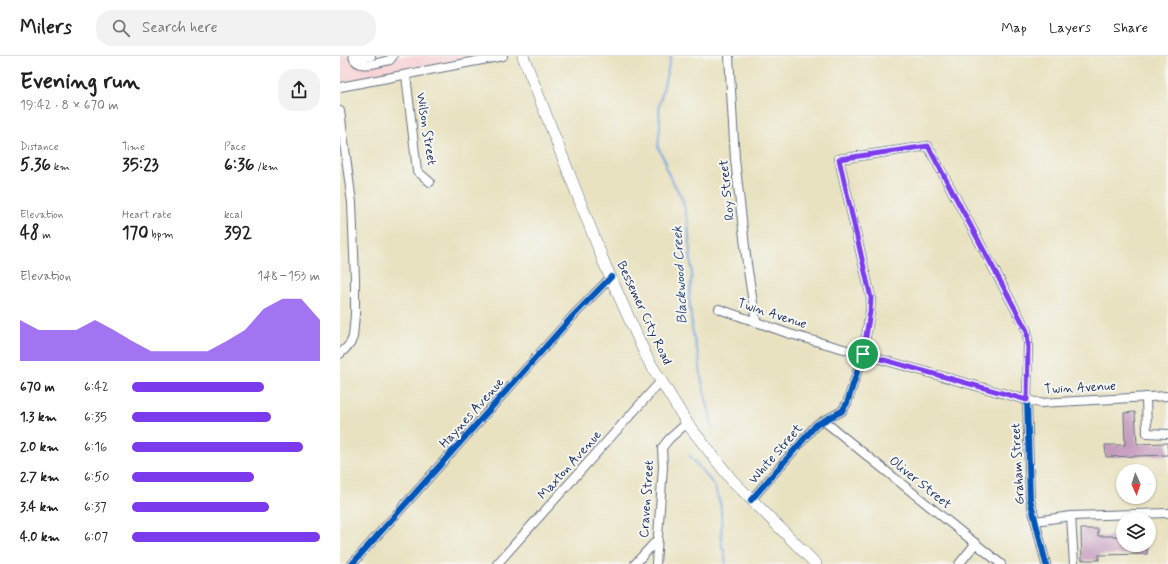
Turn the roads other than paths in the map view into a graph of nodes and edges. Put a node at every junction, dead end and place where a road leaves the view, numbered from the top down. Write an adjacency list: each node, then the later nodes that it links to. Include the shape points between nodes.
1 (370, 56): 6 (street)
2 (393, 56): 6 (street, via 390,60 363,65 358,64)
3 (503, 56): 7 (street)
4 (523, 56): 12 (main road, Bessemer City Road)
5 (729, 56): 14 (street, Roy Street, via 735,159)
6 (353, 57)
7 (406, 75): 8 (street); 11 (street, Wilson Street, via 417,171)
8 (340, 87)
9 (340, 111): 15 (street, via 355,240 353,337)
10 (928, 146): 16 (street, White Street, via 839,159 871,298); 20 (street, Graham Street, via 1027,331)
11 (430, 182)
12 (611, 277): 17 (main road, Bessemer City Road, via 647,358); 30 (street, Haynes Avenue, via 572,317)
13 (719, 309): 14 (street, Twin Avenue)
14 (756, 322): 16 (street, Twin Avenue)
15 (340, 354)
16 (863, 354): 20 (street, Twin Avenue); 21 (street, White Street, via 847,403 842,411)
17 (661, 381): 22 (main road, Bessemer City Road); 31 (street, Maxton Avenue)
18 (1168, 396): 19 (street, Twin Avenue)
19 (1146, 397): 20 (street, Twin Avenue, via 1040,403); 23 (street, via 1147,433)
20 (1027, 400): 27 (street, Graham Street, via 1030,499)
21 (824, 421): 24 (street, White Street, via 816,425); 29 (street, Oliver Street)
22 (687, 423): 24 (main road, Bessemer City Road); 28 (street, Craven Street, via 668,439 662,448 663,467)
23 (1168, 434)
24 (751, 500): 34 (main road, Bessemer City Road)
25 (1168, 513): 26 (street)
26 (1071, 516): 27 (street); 38 (street)
27 (1035, 521): 37 (street, Graham Street)
28 (657, 540): 32 (street); 33 (street, Craven Street)
29 (976, 543): 35 (street); 36 (street, Oliver Street)
30 (352, 564)
31 (497, 564)
32 (635, 564)
33 (656, 564)
34 (816, 564)
35 (959, 564)
36 (1001, 564)
37 (1046, 564)
38 (1074, 564)

